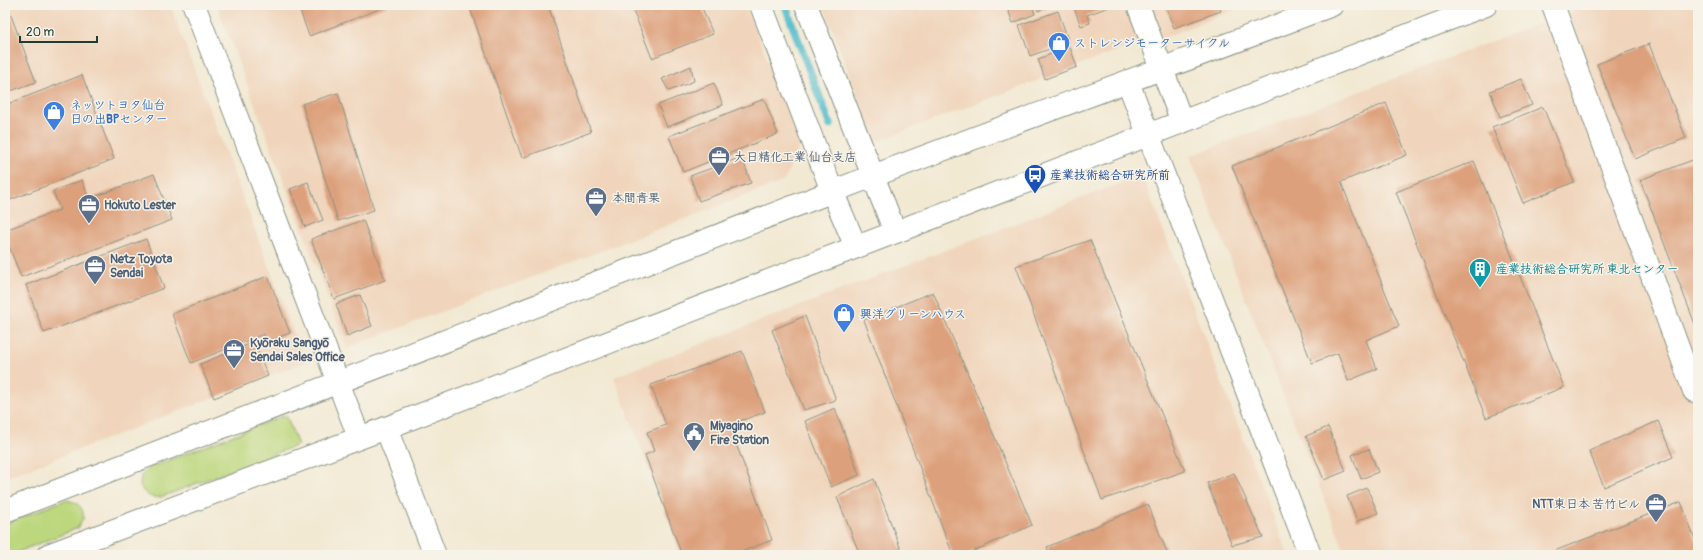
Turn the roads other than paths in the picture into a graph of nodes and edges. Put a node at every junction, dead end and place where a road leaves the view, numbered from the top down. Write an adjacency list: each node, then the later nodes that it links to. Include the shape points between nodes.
1 (194, 5): 16 (street)
2 (761, 5): 13 (street)
3 (806, 5): 12 (street)
4 (1138, 5): 8 (street)
5 (1332, 5): 8 (street)
6 (1486, 5): 10 (street)
7 (1553, 5): 17 (street)
8 (1163, 70): 9 (street); 10 (street)
9 (1128, 82): 11 (street); 12 (street)
10 (1182, 122): 11 (street)
11 (1149, 135): 14 (street); 23 (street)
12 (873, 176): 13 (street); 14 (street)
13 (832, 191): 15 (street); 16 (street)
14 (895, 232): 15 (street)
15 (856, 247): 18 (street)
16 (336, 382): 19 (street); 20 (street)
17 (1694, 391)
18 (386, 428): 19 (street); 22 (street)
19 (359, 437): 21 (street)
20 (5, 511)
21 (48, 555)
22 (435, 555)
23 (1310, 555)

